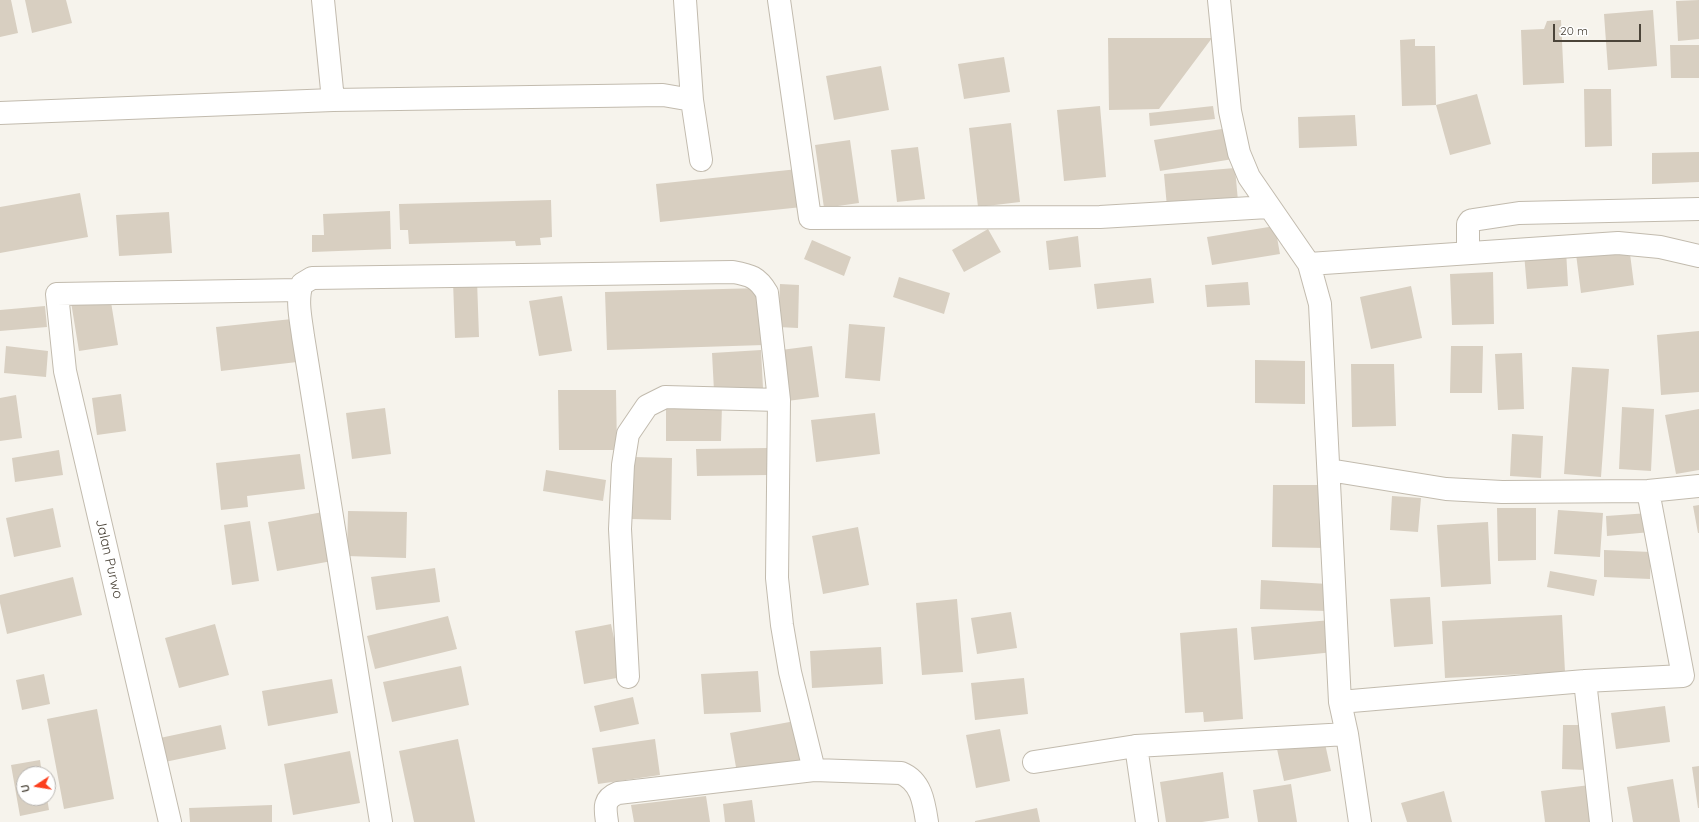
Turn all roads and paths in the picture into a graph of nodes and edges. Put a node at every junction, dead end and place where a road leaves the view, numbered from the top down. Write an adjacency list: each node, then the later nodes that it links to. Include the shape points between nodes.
1 (324, 0): 5 (street)
2 (685, 0): 6 (street)
3 (779, 0): 9 (street, via 810,218 1100,217)
4 (1219, 0): 9 (street, via 1230,111 1239,153 1248,177)
5 (333, 100): 6 (street, via 663,95); 7 (street)
6 (692, 100): 8 (street)
7 (0, 113)
8 (701, 160)
9 (1268, 207): 13 (street)
10 (1699, 209): 11 (street, via 1519,213 1474,220 1468,224)
11 (1468, 253): 12 (street, via 1618,243 1660,247); 13 (street)
12 (1699, 256)
13 (1309, 264): 16 (street, via 1320,304)
14 (300, 290): 15 (street, via 302,284 312,278 326,277 733,272 744,274 758,280 767,293); 26 (street, Jalan Purwo, via 57,294 65,371); 27 (street, via 303,336)
15 (779, 400): 19 (street, via 665,397 647,406 628,434 623,465 620,529); 25 (street, via 777,578 790,672)
16 (1329, 470): 18 (street, via 1446,489 1502,492); 21 (street)
17 (1699, 486): 18 (street)
18 (1648, 491): 20 (street, via 1683,676)
19 (628, 677)
20 (1585, 681): 21 (street); 32 (street)
21 (1340, 702): 22 (street)
22 (1347, 734): 23 (street); 31 (street)
23 (1136, 746): 24 (street); 30 (street)
24 (1034, 762)
25 (814, 770): 28 (street, via 618,793 609,797 606,803); 29 (street, via 907,775 916,784 920,793)
26 (170, 822)
27 (380, 822)
28 (607, 822)
29 (927, 822)
30 (1147, 822)
31 (1360, 822)
32 (1601, 822)

